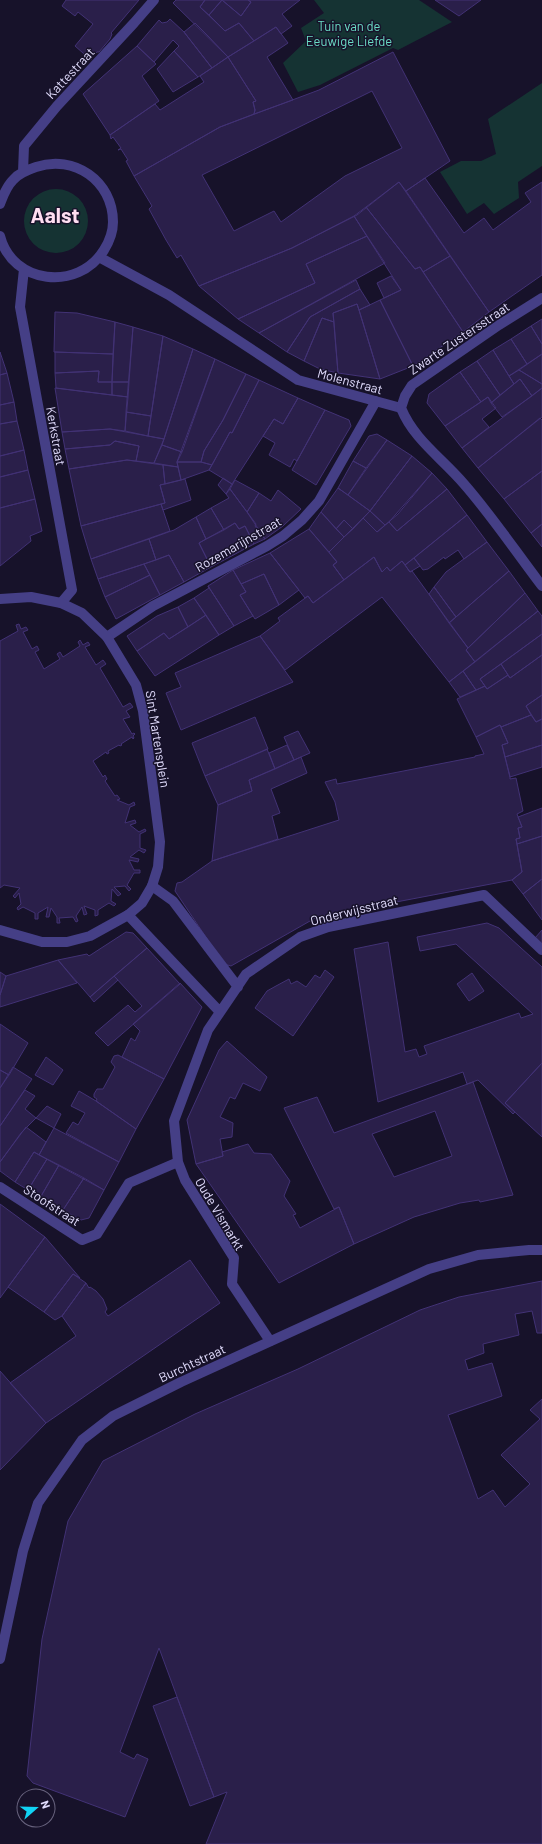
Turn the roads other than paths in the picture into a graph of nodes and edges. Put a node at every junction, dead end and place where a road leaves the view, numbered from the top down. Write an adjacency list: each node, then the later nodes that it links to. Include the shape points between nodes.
1 (154, 0): 2 (street, Kattestraat, via 24,146)
2 (23, 172): 3 (street); 6 (street, via 49,163 73,165 89,174 102,187 111,204 113,223 109,241)
3 (2, 188): 4 (street)
4 (0, 204)
5 (0, 236): 7 (street, via 11,258)
6 (99, 257): 7 (street, via 87,268 56,278 40,276); 9 (street, Molenstraat, via 169,295 298,380)
7 (24, 269): 13 (street, Kerkstraat, via 20,307 72,590)
8 (542, 298): 10 (street, Zwarte Zustersstraat, via 412,385 404,396)
9 (376, 401): 10 (street, Molenstraat); 14 (street, Rozemarijnstraat, via 319,502 302,520 278,539 153,606)
10 (401, 408): 11 (street, via 418,437 464,484)
11 (542, 586)
12 (0, 599): 13 (street, Sint Martensplein, via 31,597)
13 (61, 603): 14 (street, Sint Martensplein, via 82,613)
14 (108, 637): 15 (street, Sint Martensplein, via 136,685 143,711 160,842 158,867)
15 (152, 886): 16 (street, Sint Martensplein, via 142,903); 19 (street, via 173,900)
16 (128, 915): 17 (street, Sint Martensplein, via 90,936 67,942 42,942); 20 (street)
17 (0, 930)
18 (542, 950): 19 (street, Onderwijsstraat, via 484,895 328,927 300,937 246,974)
19 (238, 987): 20 (street, Onderwijsstraat)
20 (220, 1012): 21 (street, Onderwijsstraat, via 208,1030 174,1121)
21 (178, 1162): 22 (street, Stoofstraat, via 129,1183 97,1234 82,1240); 24 (street, Oude Vismarkt, via 185,1180 234,1258 232,1284)
22 (0, 1187)
23 (542, 1250): 24 (street, Burchtstraat, via 478,1255 429,1269)
24 (270, 1341): 25 (street, Burchtstraat, via 113,1416 82,1440 38,1503 23,1550)
25 (0, 1659)

